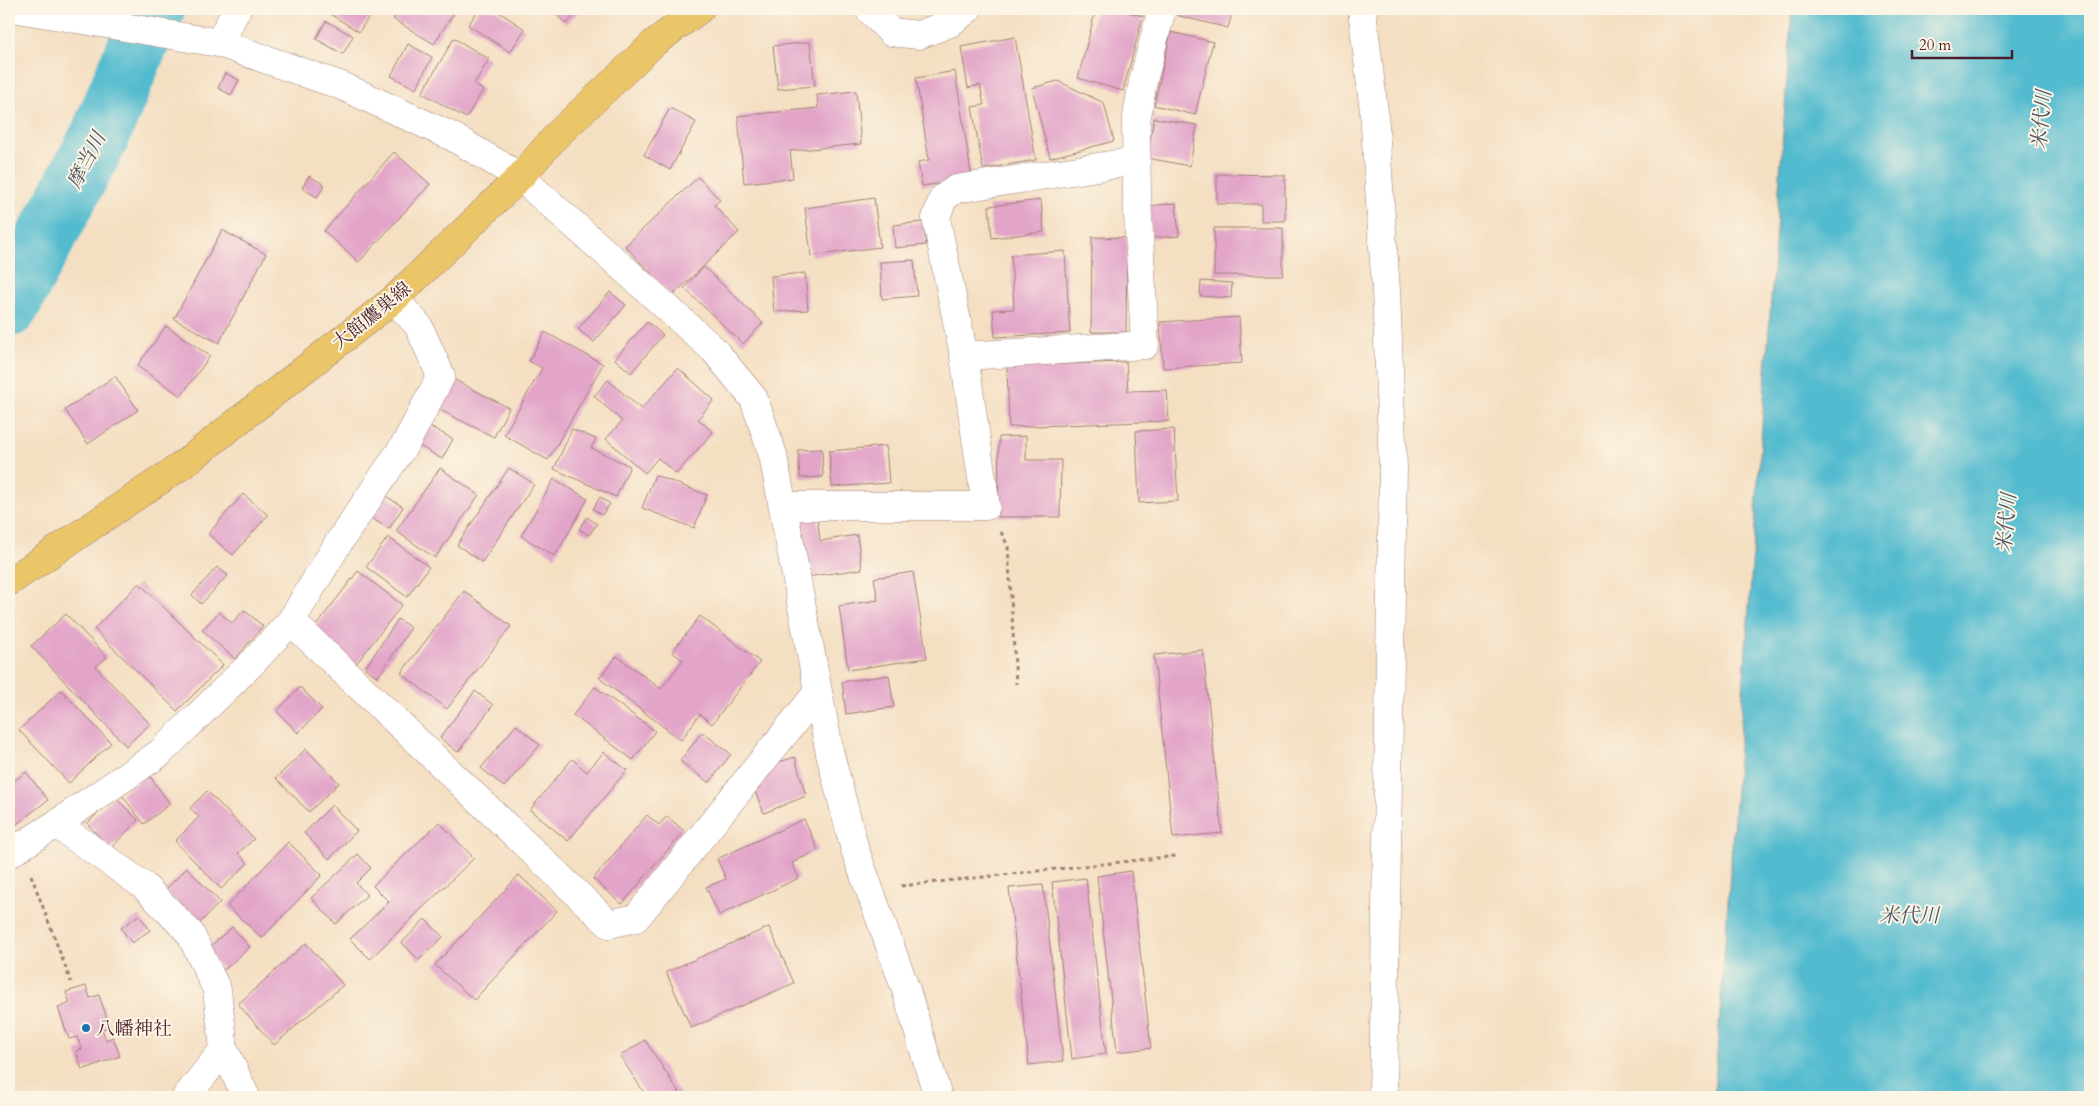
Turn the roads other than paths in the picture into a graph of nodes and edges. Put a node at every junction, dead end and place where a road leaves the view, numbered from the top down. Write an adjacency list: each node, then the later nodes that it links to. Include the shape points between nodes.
1 (18, 9): 8 (street)
2 (237, 9): 8 (street)
3 (700, 9): 10 (main road, 大館鷹巣線, via 648,50 557,135)
4 (869, 9): 5 (street, via 892,32 919,35 950,24)
5 (968, 9)
6 (1162, 9): 9 (street, via 1143,81 1136,122)
7 (1362, 9): 23 (street, via 1374,112 1393,468)
8 (219, 43): 10 (street, via 342,86 453,137)
9 (1136, 161): 12 (street, via 956,189 943,198 936,218); 12 (street, via 1145,345)
10 (520, 177): 11 (main road, 大館鷹巣線); 13 (street, via 714,350 754,399 773,455)
11 (394, 299): 14 (main road, 大館鷹巣線, via 181,466); 15 (street, via 418,325 441,376 408,441 339,542)
12 (964, 356): 13 (street, via 986,506)
13 (783, 506): 16 (street)
14 (9, 582)
15 (291, 621): 16 (street, via 608,924 636,918); 17 (street, via 160,753)
16 (818, 692): 22 (street, via 855,850 906,990)
17 (56, 824): 18 (street); 19 (street, via 144,886 190,933 217,990)
18 (14, 850)
19 (224, 1049): 20 (street); 21 (street)
20 (186, 1097)
21 (246, 1097)
22 (938, 1097)
23 (1383, 1097)

